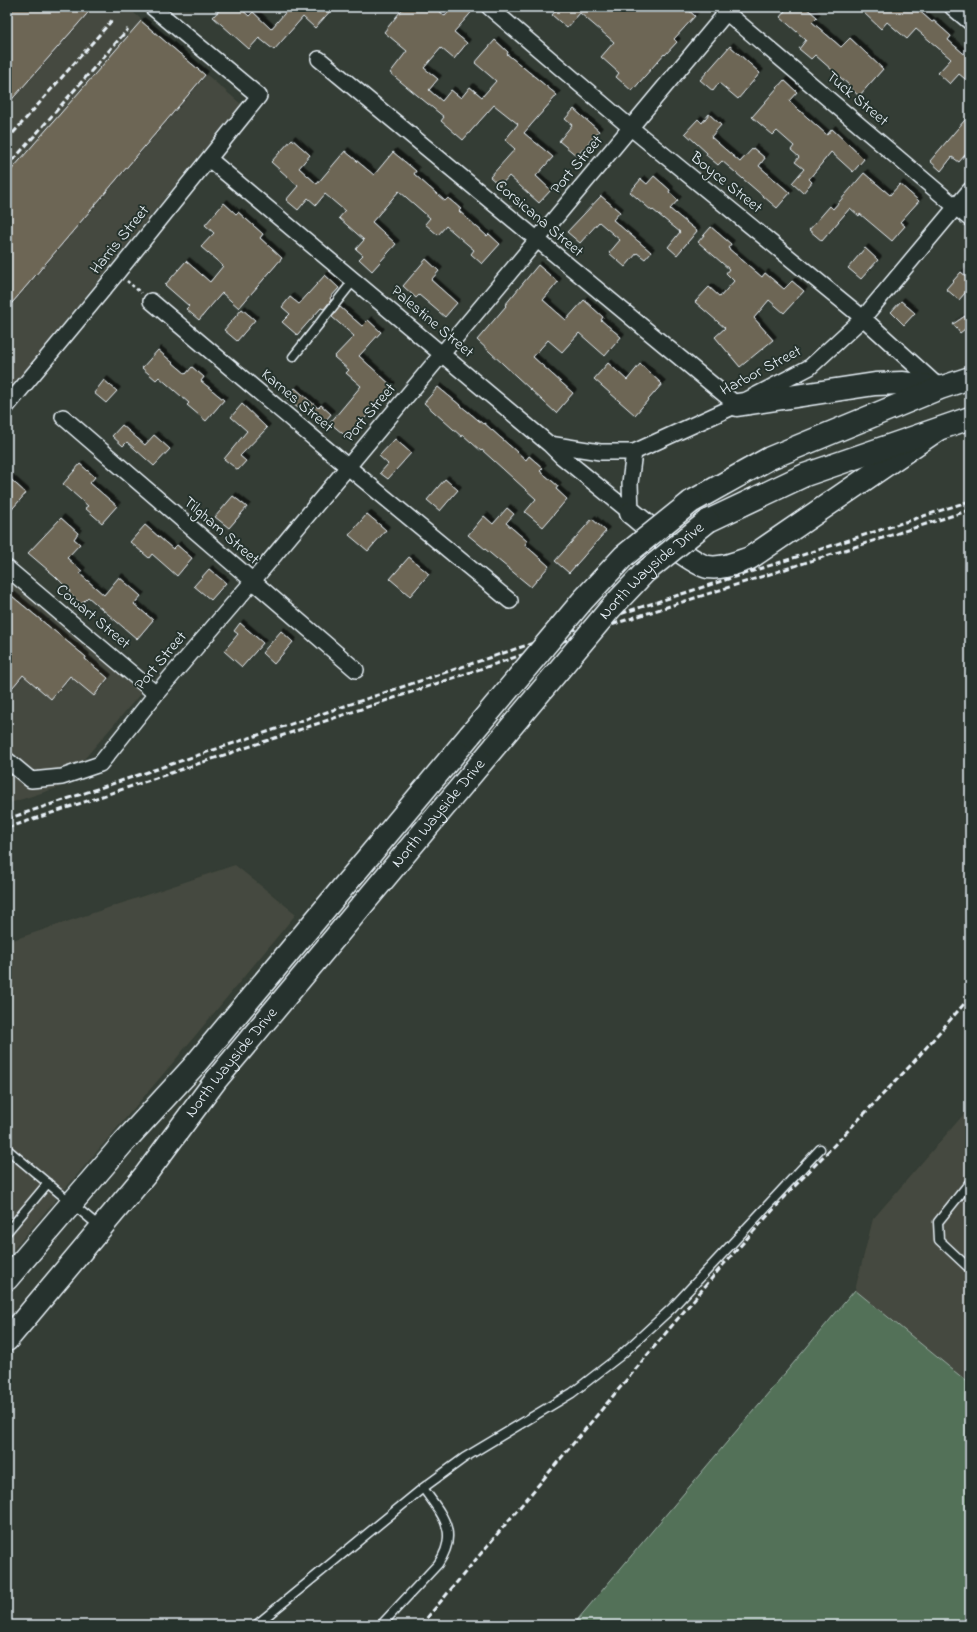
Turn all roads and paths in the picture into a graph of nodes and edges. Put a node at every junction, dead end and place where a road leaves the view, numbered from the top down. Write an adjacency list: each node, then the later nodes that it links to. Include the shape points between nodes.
1 (152, 7): 8 (street, Harris Street, via 259,96)
2 (488, 7): 7 (street, Boyce Street)
3 (952, 7): 5 (street)
4 (726, 9): 7 (street, Port Street); 10 (street, Tuck Street)
5 (970, 22)
6 (320, 59): 12 (street, Corsicana Street)
7 (631, 128): 12 (street, Port Street); 16 (street, Boyce Street)
8 (210, 159): 13 (street, Harris Street); 14 (street, Palestine Street)
9 (970, 190): 10 (street, Harbor Street)
10 (956, 206): 11 (street, Tuck Street); 16 (street, Harbor Street)
11 (970, 219)
12 (537, 240): 17 (street, Port Street); 21 (street, Corsicana Street)
13 (117, 273): 15 (path); 22 (street, Harris Street)
14 (354, 280): 17 (street, Palestine Street); 18 (lane)
15 (151, 301): 28 (street, Karnes Street)
16 (863, 318): 20 (street, Boyce Street); 21 (street, Harbor Street, via 810,367)
17 (443, 354): 26 (street, Palestine Street); 28 (street, Port Street)
18 (293, 357)
19 (970, 378): 20 (main road, North Wayside Drive)
20 (940, 388): 21 (main road, via 874,384); 40 (main road, North Wayside Drive, bridge, via 770,458 691,502 624,556 583,600 193,1067)
21 (737, 405): 27 (street, Harbor Street)
22 (7, 406)
23 (63, 417): 31 (street, Tilgham Street)
24 (970, 418): 25 (main road, North Wayside Drive)
25 (937, 430): 29 (main road, via 750,558 726,567 706,566 692,560); 41 (main road, North Wayside Drive, bridge, via 805,475 708,521 645,572 610,609 216,1080 146,1174)
26 (549, 444): 27 (street, via 600,452); 29 (street, Palestine Street, via 560,456)
27 (634, 452): 29 (street, via 630,483)
28 (348, 467): 31 (street, Port Street); 32 (street, Karnes Street)
29 (631, 513)
30 (7, 568): 34 (street, Cowart Street)
31 (252, 582): 33 (street, Tilgham Street); 34 (street, Port Street)
32 (510, 601)
33 (356, 670)
34 (156, 694): 35 (street, Port Street, via 100,764 62,777 31,780)
35 (7, 760)
36 (7, 1148): 39 (lane)
37 (820, 1148): 46 (lane, via 672,1308 620,1356 572,1393 464,1458)
38 (970, 1182): 43 (lane, via 938,1222 939,1240)
39 (48, 1183): 40 (lane); 42 (lane)
40 (71, 1202): 41 (lane); 44 (main road, North Wayside Drive)
41 (101, 1228): 45 (main road, North Wayside Drive)
42 (7, 1232)
43 (970, 1269)
44 (7, 1280)
45 (7, 1340)
46 (423, 1488): 47 (lane); 48 (lane, via 445,1520 449,1538 447,1546 438,1564)
47 (256, 1625)
48 (381, 1625)

